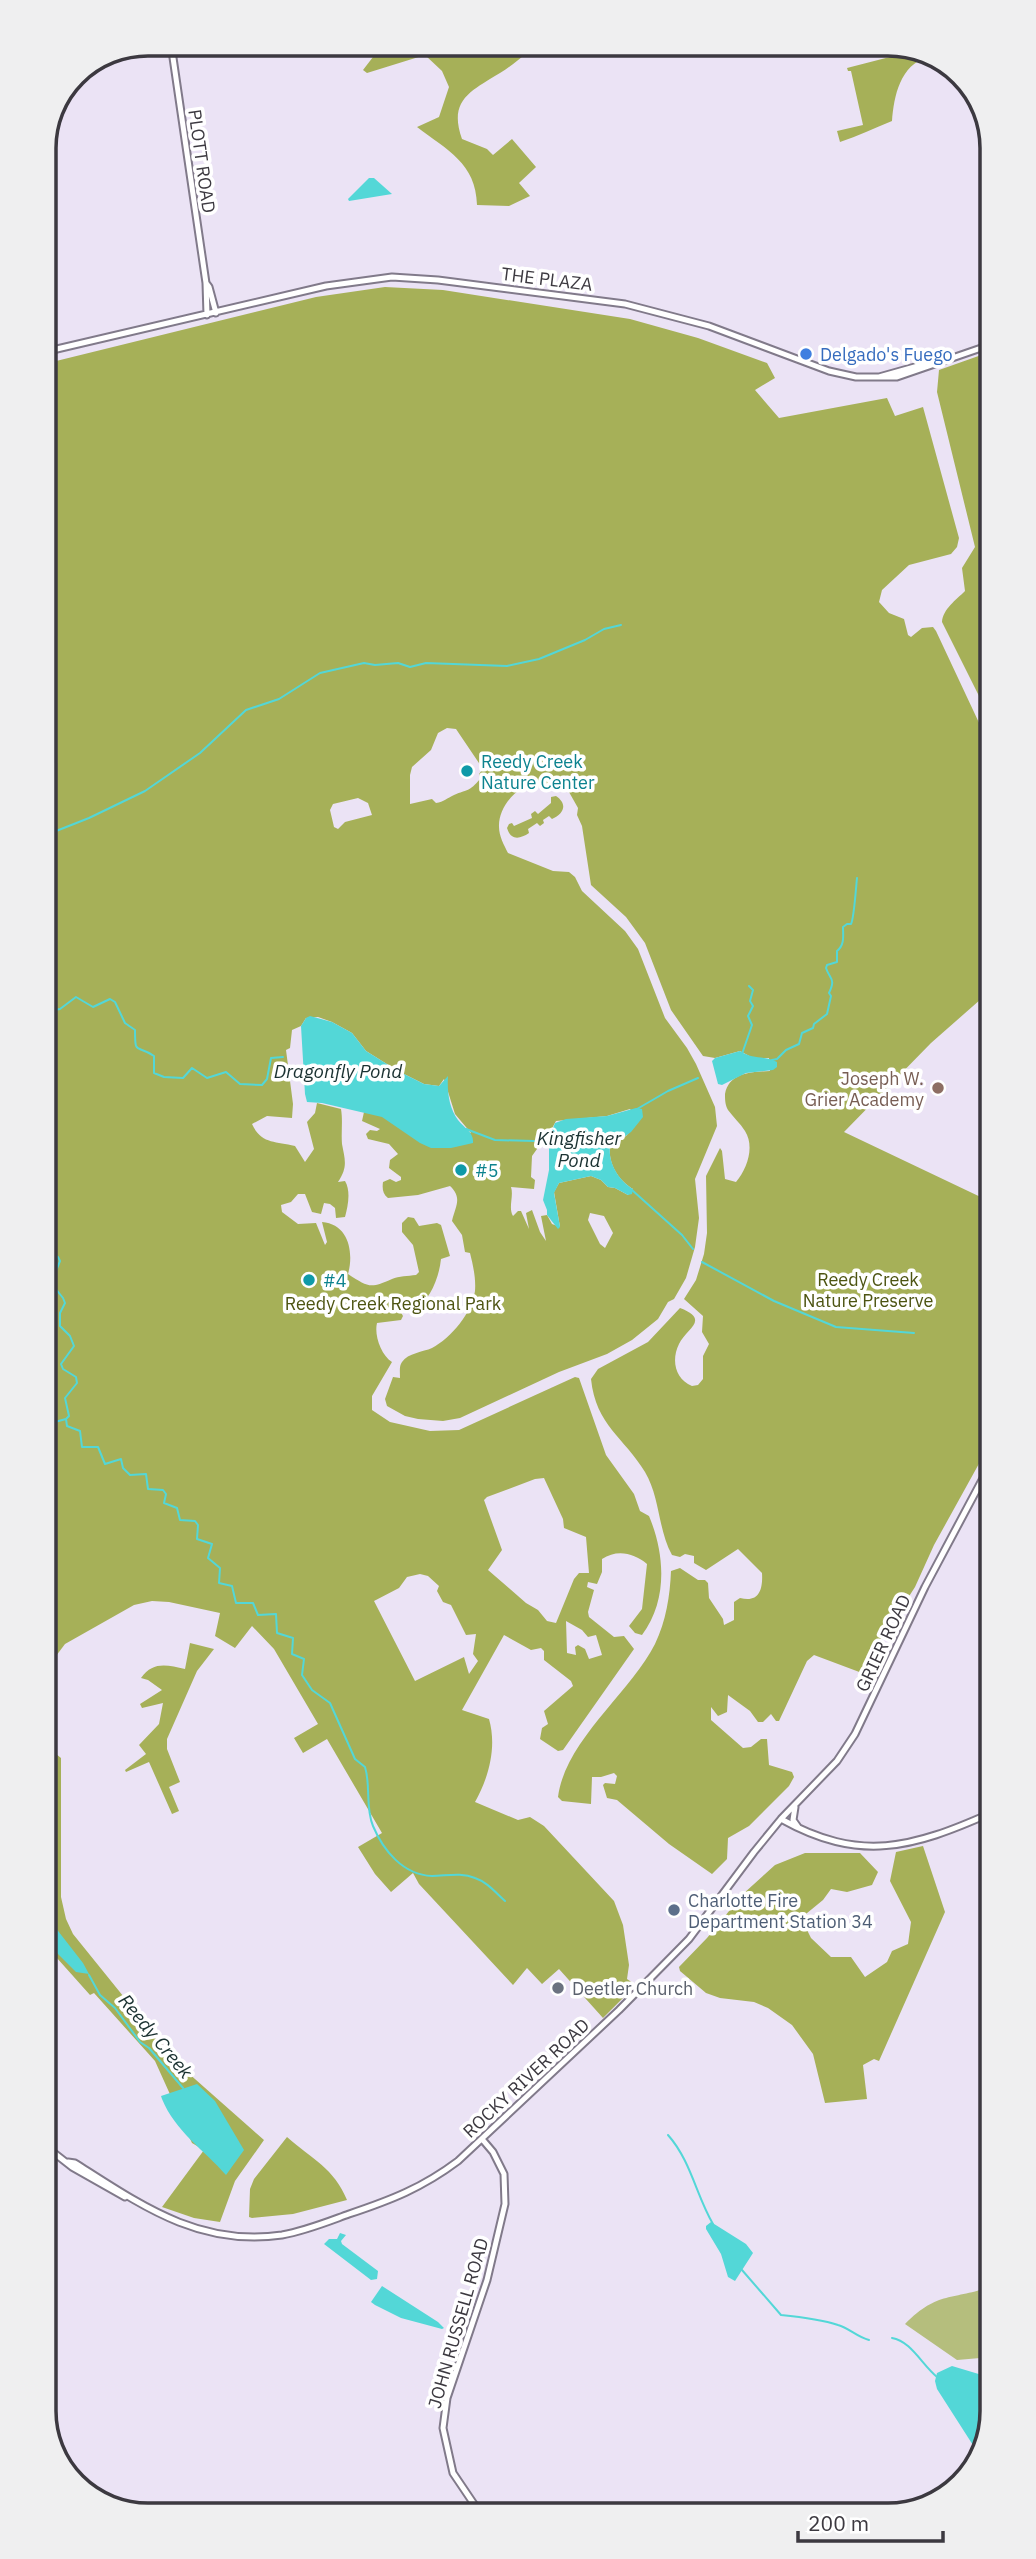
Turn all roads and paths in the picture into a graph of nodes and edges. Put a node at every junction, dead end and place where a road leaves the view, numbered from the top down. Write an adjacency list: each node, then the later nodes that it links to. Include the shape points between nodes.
1 (172, 56): 2 (street, PLOTT ROAD)
2 (206, 283): 3 (street, PLOTT ROAD); 4 (street, PLOTT ROAD)
3 (216, 313): 4 (street, THE PLAZA); 5 (street, THE PLAZA, via 346,282 424,278 644,309 856,377 897,377)
4 (207, 315): 6 (street, THE PLAZA)
5 (980, 348)
6 (56, 349)
7 (980, 1484): 8 (street, GRIER ROAD, via 855,1734 837,1761)
8 (795, 1805): 10 (street, GRIER ROAD); 11 (street, via 793,1820)
9 (980, 1817): 11 (street, via 934,1836 886,1847 840,1844)
10 (781, 1819): 11 (street); 12 (street, ROCKY RIVER ROAD, via 688,1939)
11 (800, 1829)
12 (482, 2139): 13 (street, ROCKY RIVER ROAD, via 441,2174 407,2194 283,2235 236,2236 175,2222 120,2195); 14 (street, JOHN RUSSELL ROAD, via 504,2174 505,2204 487,2280 447,2398 443,2428 453,2473)
13 (56, 2154)
14 (473, 2503)

